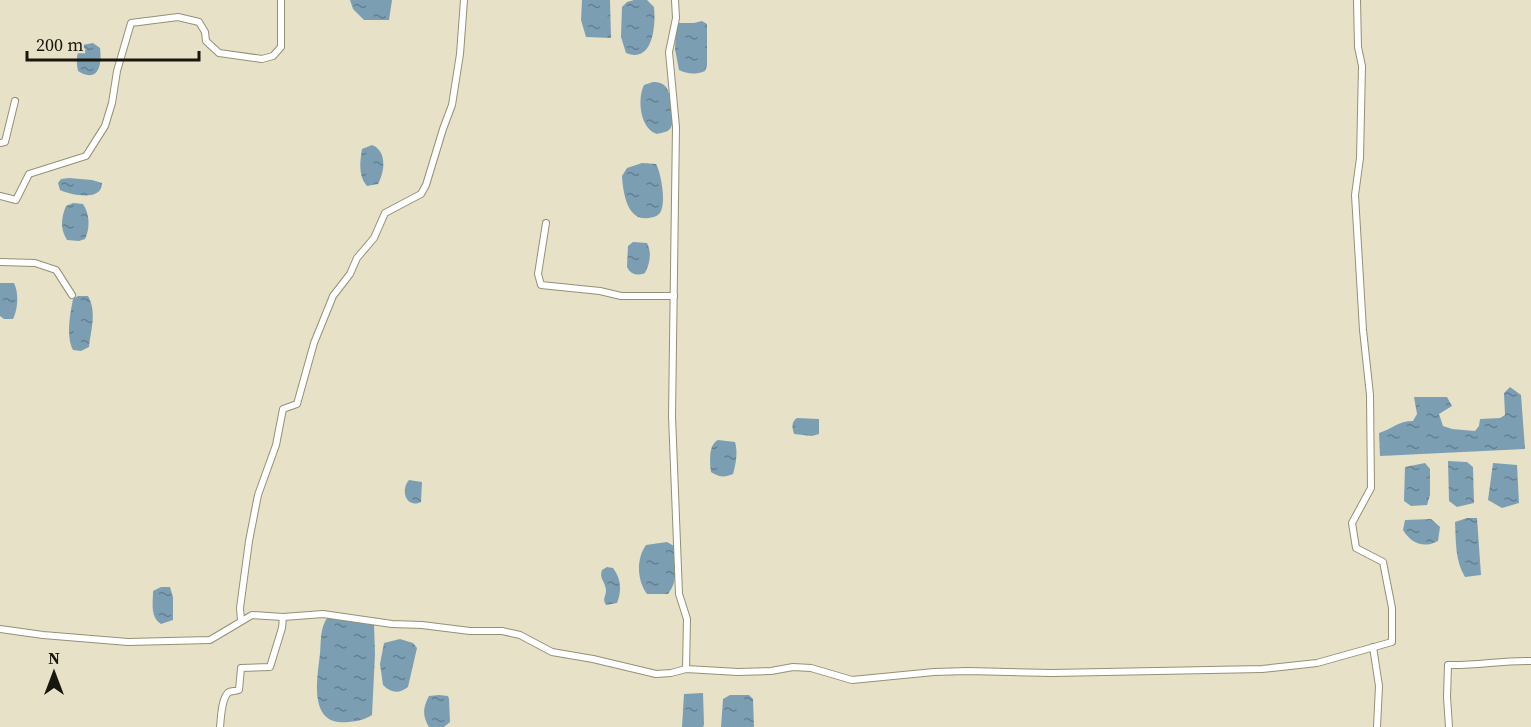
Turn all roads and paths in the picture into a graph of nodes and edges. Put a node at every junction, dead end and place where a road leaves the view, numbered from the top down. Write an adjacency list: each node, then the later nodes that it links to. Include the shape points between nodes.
1 (281, 0): 7 (street, via 281,47 273,56 262,59 219,53 206,42 199,22 178,17 131,23 105,126 86,156 29,174 16,200)
2 (464, 0): 13 (street, via 452,105 426,185 421,194 385,213 374,238 333,296 314,343 297,404 282,412 276,445 254,513)
3 (675, 0): 11 (street, via 676,18 669,52 676,127)
4 (1357, 0): 15 (street, via 1362,66 1355,195 1370,395 1371,488 1352,523 1356,548 1383,562 1392,608 1392,642)
5 (15, 101): 6 (street, via 5,142)
6 (0, 143)
7 (0, 196)
8 (546, 223): 11 (street, via 538,274 542,285 621,296)
9 (0, 262): 10 (street, via 35,263 56,270)
10 (72, 296)
11 (674, 296): 17 (street, via 673,450 679,594 687,619)
12 (284, 617): 13 (street, via 252,615); 17 (street, via 323,614 392,624 502,631 520,635 552,652 656,674); 18 (street, via 270,667 241,668 238,690 230,692 223,704)
13 (241, 620): 14 (street, via 210,640 158,642)
14 (0, 629)
15 (1373, 647): 17 (street, via 1317,663 1262,669 1052,674 968,671 852,680 811,668 738,672); 19 (street, via 1379,686)
16 (1531, 661): 20 (street, via 1448,665)
17 (686, 669)
18 (220, 727)
19 (1377, 727)
20 (1449, 727)

